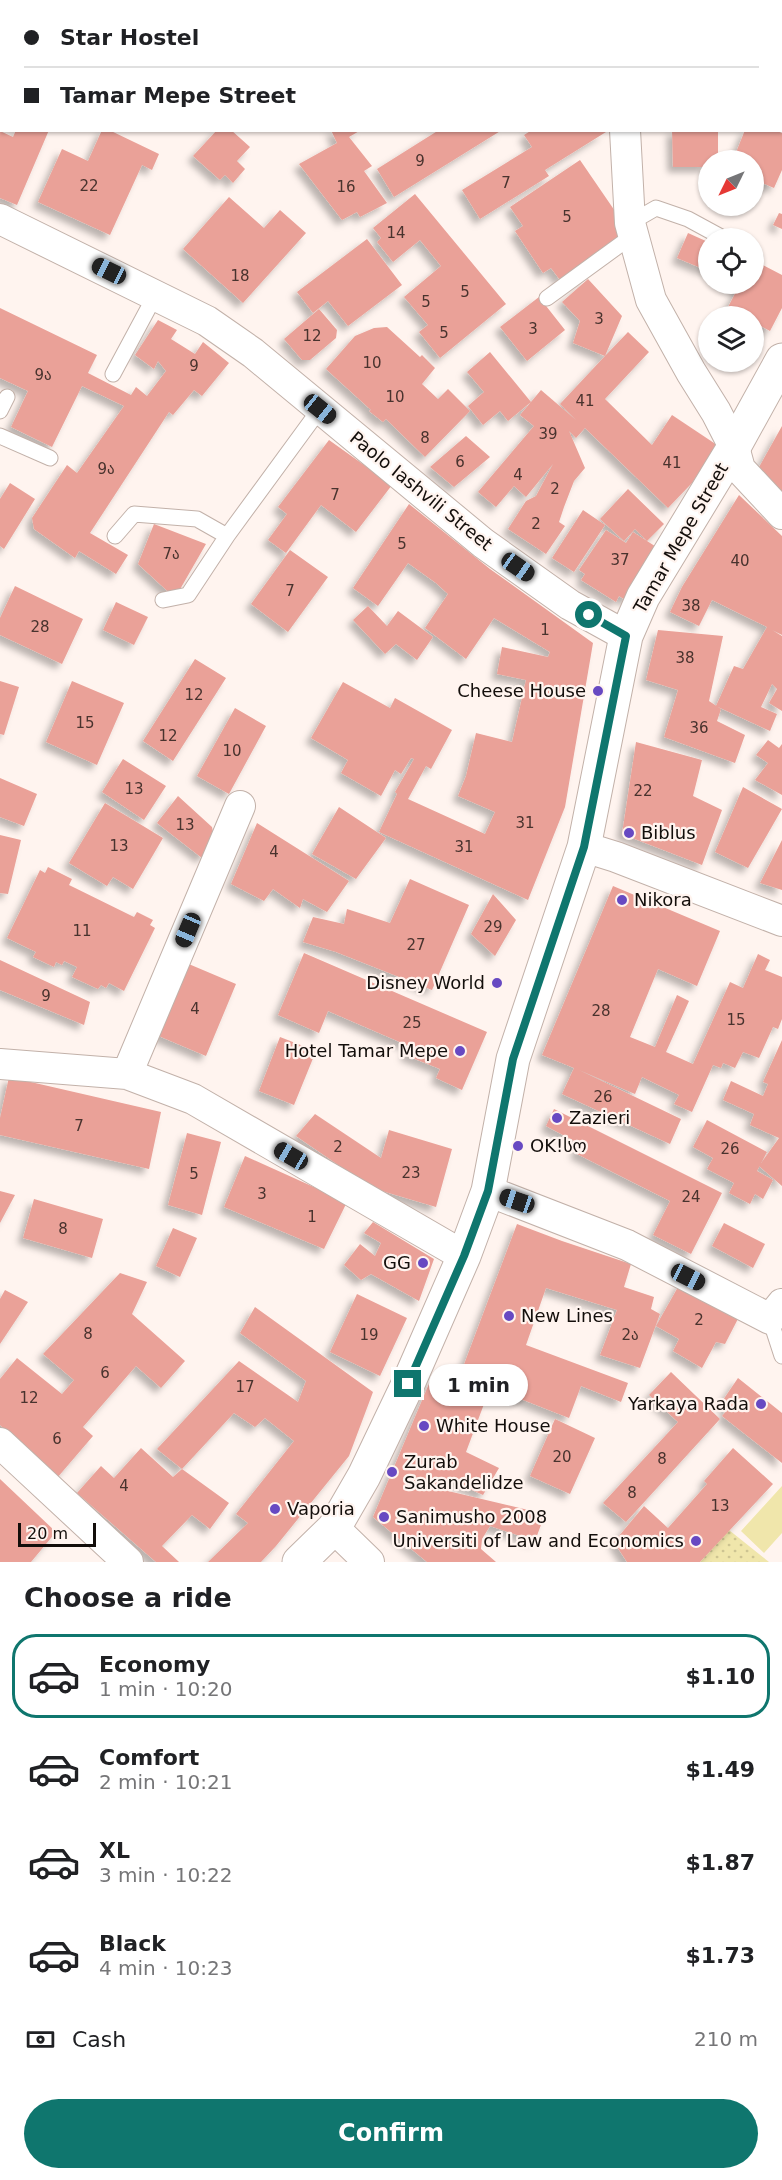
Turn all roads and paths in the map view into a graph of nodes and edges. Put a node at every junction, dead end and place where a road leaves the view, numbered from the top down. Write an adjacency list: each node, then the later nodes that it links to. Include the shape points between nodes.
1 (625, 132): 4 (street)
2 (0, 219): 5 (street, Paolo Iashvili Street)
3 (705, 228): 4 (lane, via 656,208)
4 (631, 230): 6 (lane); 11 (street, via 651,300)
5 (156, 294): 8 (lane); 9 (street, Paolo Iashvili Street, via 253,352)
6 (548, 298)
7 (782, 360): 11 (main road, Tamar Mepe Street)
8 (113, 374)
9 (320, 409): 15 (lane); 17 (street, Paolo Iashvili Street, via 483,543 570,605)
10 (0, 436): 12 (lane)
11 (734, 447): 13 (street, via 740,469); 17 (main road, Tamar Mepe Street, via 643,597)
12 (50, 458)
13 (782, 514)
14 (115, 536): 15 (lane, via 134,513 197,519)
15 (227, 536): 16 (lane, via 188,595)
16 (163, 600)
17 (626, 636): 19 (main road, Tamar Mepe Street)
18 (240, 806): 22 (street)
19 (584, 847): 20 (street); 23 (main road, Tamar Mepe Street, via 513,1059)
20 (782, 921)
21 (0, 1064): 22 (street)
22 (127, 1074): 24 (street, via 193,1099)
23 (488, 1191): 24 (main road, Tamar Mepe Street); 25 (street, via 627,1245)
24 (464, 1256): 28 (main road, Tamar Mepe Street, via 408,1384)
25 (776, 1311): 26 (lane)
26 (782, 1356)
27 (0, 1443): 29 (street)
28 (334, 1528): 30 (main road, Tamar Mepe Street); 31 (street)
29 (128, 1562)
30 (299, 1562)
31 (369, 1562)

